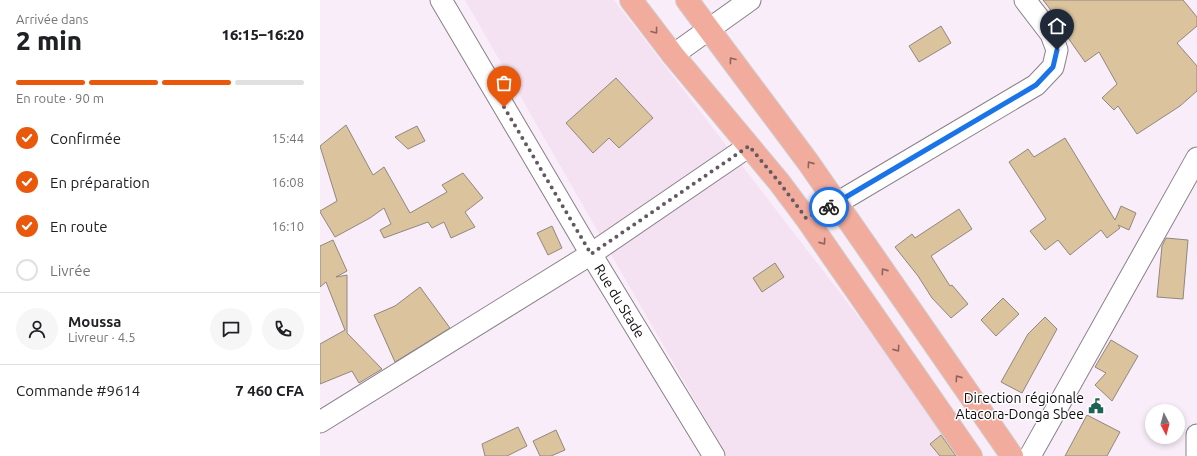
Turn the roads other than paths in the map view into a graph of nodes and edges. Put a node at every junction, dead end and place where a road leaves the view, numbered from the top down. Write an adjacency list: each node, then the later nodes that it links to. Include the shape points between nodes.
1 (441, 0): 12 (street, Rue du Stade)
2 (632, 0): 7 (main road, one-way to 7)
3 (687, 0): 6 (main road)
4 (750, 0): 6 (street)
5 (1025, 0): 10 (street, via 1050,34 1057,50 1053,67 1036,85)
6 (709, 29): 7 (street); 10 (main road, one-way to 6)
7 (673, 55): 8 (main road)
8 (749, 146): 11 (main road); 12 (street)
9 (1197, 158): 18 (street)
10 (837, 203): 11 (street); 17 (main road, one-way to 10)
11 (806, 218): 16 (main road, one-way to 16)
12 (591, 254): 13 (street); 15 (street, Rue du Stade)
13 (320, 422)
14 (1197, 435): 19 (street)
15 (714, 456)
16 (972, 456)
17 (1012, 456)
18 (1030, 456)
19 (1197, 456)

